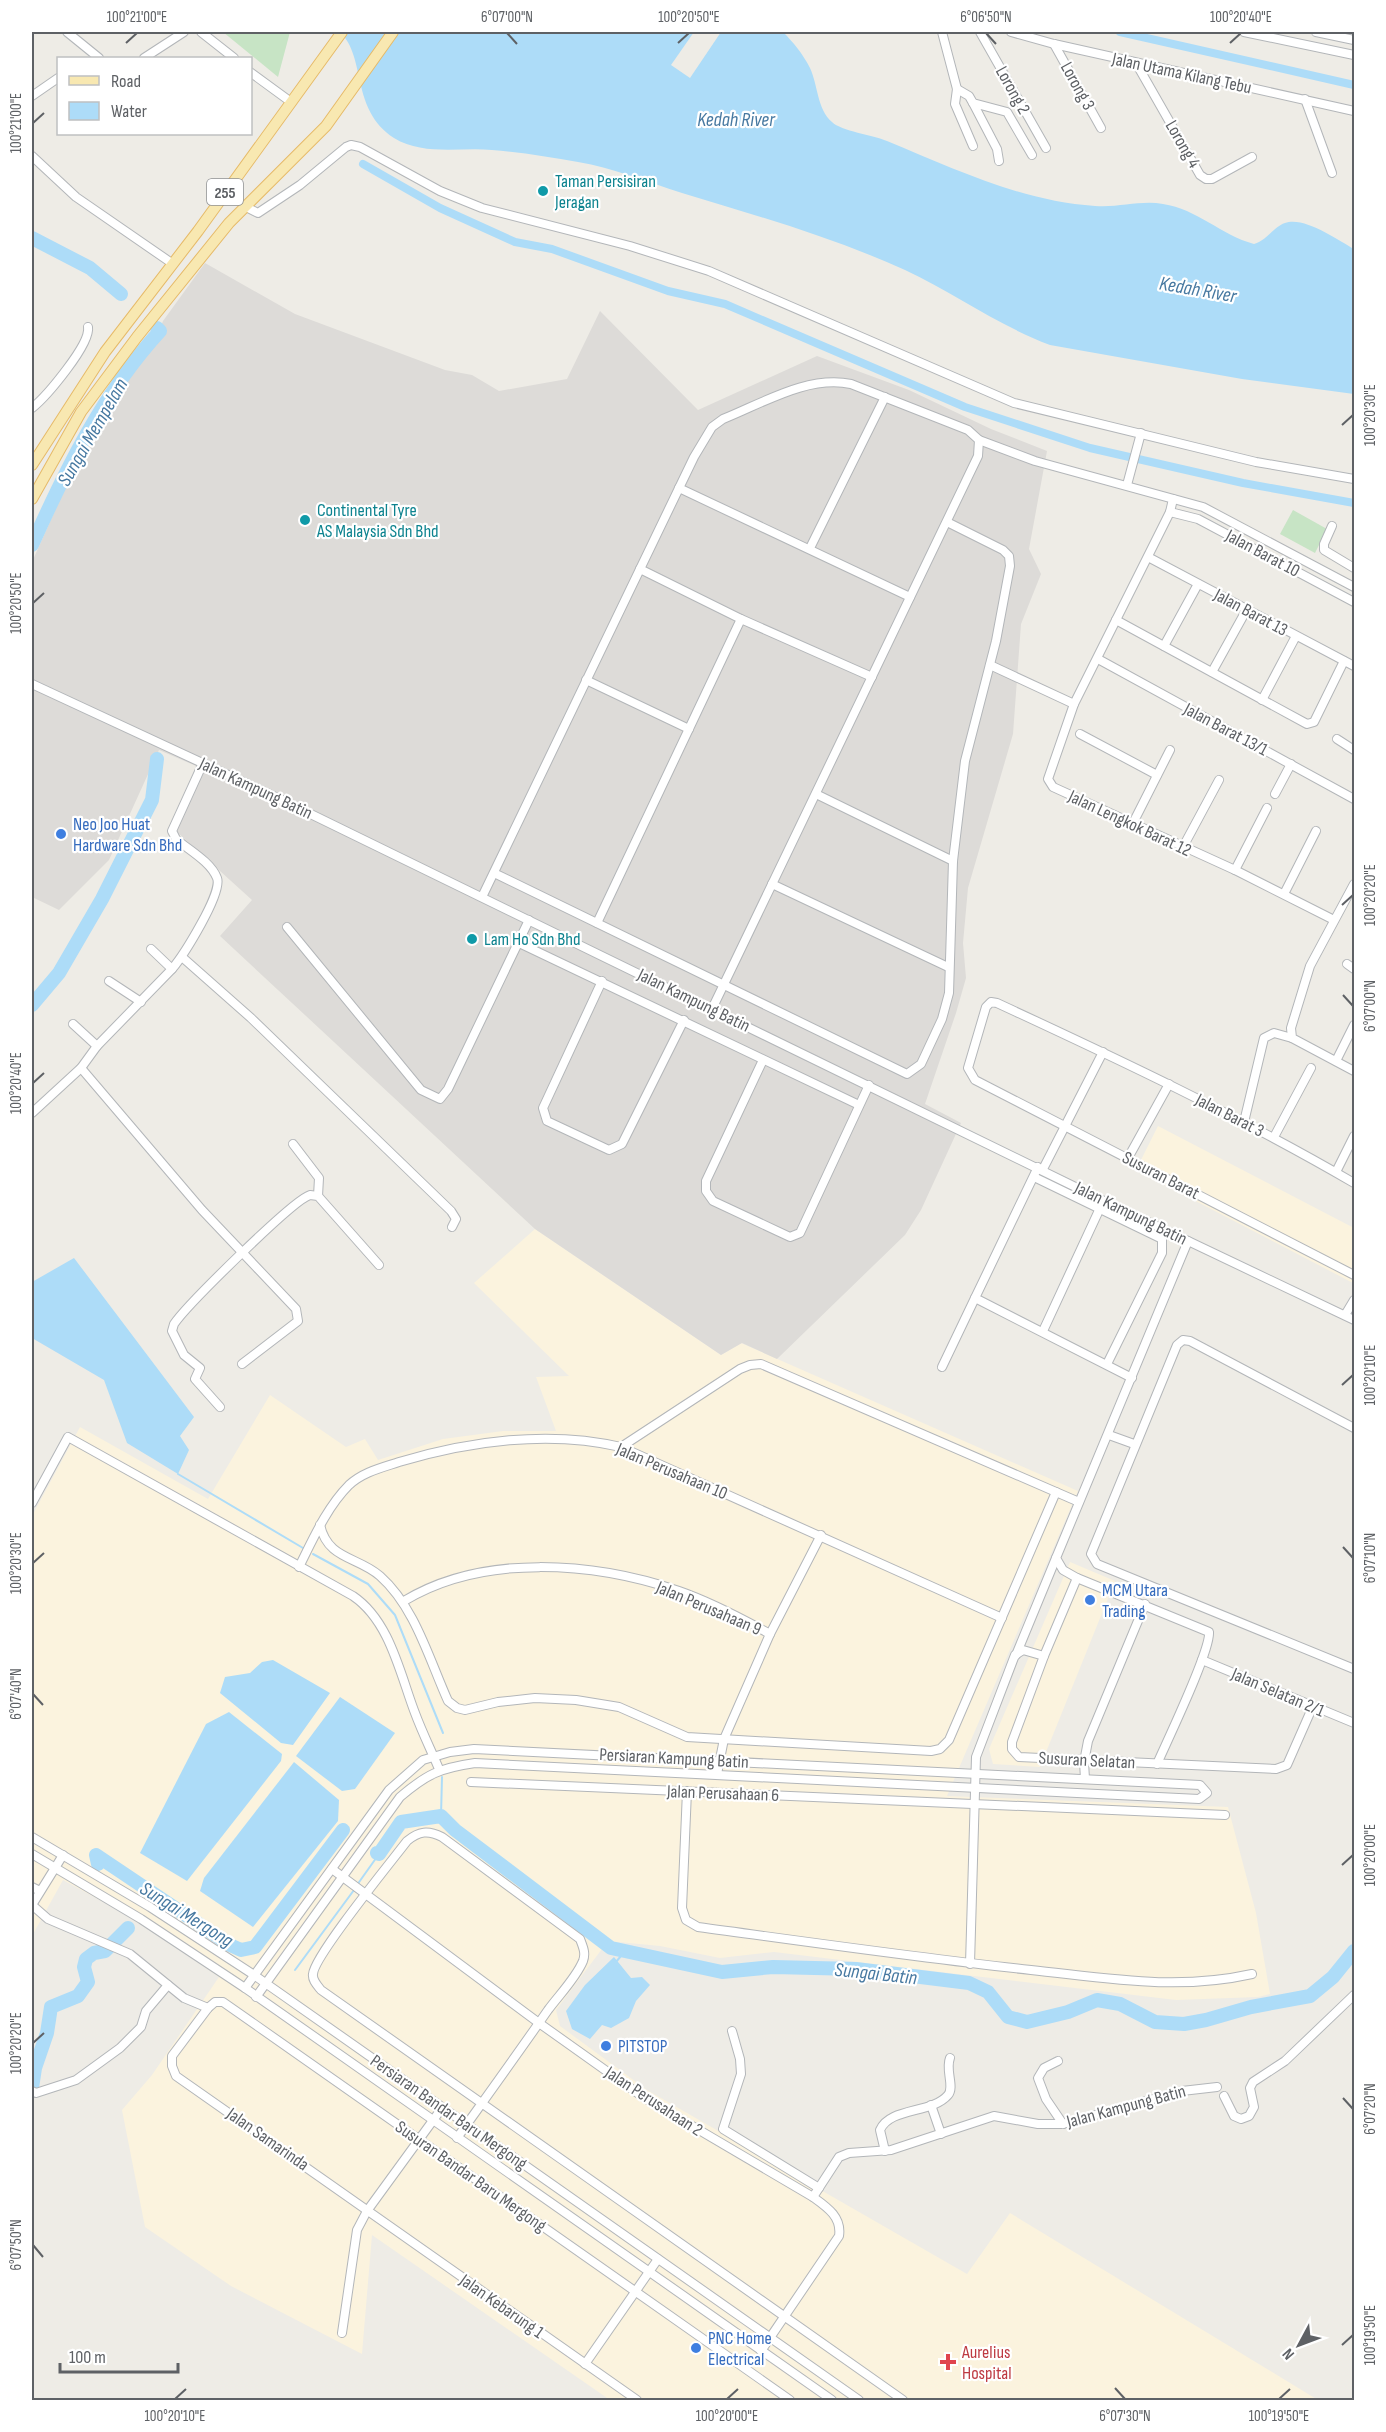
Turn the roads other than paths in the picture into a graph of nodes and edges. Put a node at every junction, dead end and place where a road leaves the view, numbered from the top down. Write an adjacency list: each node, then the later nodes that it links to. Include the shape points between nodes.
1 (67, 32): 14 (street)
2 (182, 32): 15 (street)
3 (201, 32): 16 (street)
4 (342, 32): 23 (main road, 255)
5 (393, 32): 34 (main road, 255, via 338,111 303,152)
6 (942, 32): 20 (street)
7 (980, 32): 28 (street, Lorong 2)
8 (1011, 32): 12 (street, Jalan Utama Kilang Tebu)
9 (1244, 32): 13 (street)
10 (1316, 32): 11 (street)
11 (1354, 40)
12 (1054, 44): 17 (street, Jalan Utama Kilang Tebu); 26 (street, Lorong 3)
13 (1354, 55)
14 (94, 57)
15 (145, 57)
16 (233, 57)
17 (1136, 63): 22 (street, Jalan Utama Kilang Tebu); 31 (street, Lorong 4, via 1200,175 1212,179)
18 (252, 73): 23 (street)
19 (57, 79): 21 (street)
20 (957, 89): 24 (street); 27 (street, via 955,104)
21 (32, 96)
22 (1305, 99): 25 (street, Jalan Utama Kilang Tebu); 33 (street)
23 (291, 102): 35 (main road, 255)
24 (973, 103): 29 (street, via 1007,112); 32 (street, via 997,149)
25 (1354, 111)
26 (1101, 128)
27 (973, 146)
28 (1046, 148)
29 (1032, 154)
30 (32, 156): 35 (street, via 76,197)
31 (1252, 157)
32 (999, 161)
33 (1332, 172)
34 (244, 206): 39 (street, via 258,213 351,145 360,147 440,191 482,208 709,271 1014,403); 45 (main road, 255, via 81,412)
35 (173, 264): 41 (main road, 255, via 124,326)
36 (88, 327): 38 (street, via 87,337 55,386)
37 (885, 397): 40 (street, via 968,430); 44 (street, via 832,380 812,383 723,419 703,440); 50 (street)
38 (32, 408)
39 (1141, 432): 42 (street, via 1256,462); 43 (street)
40 (979, 440): 43 (street, via 1035,461); 48 (street, via 978,456)
41 (33, 461)
42 (1354, 479)
43 (1127, 485): 46 (street)
44 (680, 488): 50 (street); 53 (street)
45 (33, 490)
46 (1173, 499): 47 (street, Jalan Lengkok Barat 12); 55 (street, via 1203,507)
47 (1170, 512): 51 (street, Jalan Lengkok Barat 12); 57 (street, Jalan Barat 10, via 1198,519)
48 (947, 522): 56 (street); 65 (street, via 1009,556)
49 (1332, 526): 52 (street, via 1324,550)
50 (810, 548): 56 (street)
51 (1148, 557): 54 (street, Jalan Barat 13); 60 (street, Jalan Lengkok Barat 12)
52 (1354, 568)
53 (640, 569): 59 (street); 69 (street)
54 (1198, 584): 58 (street, Jalan Barat 13); 62 (street)
55 (1354, 587)
56 (910, 597): 68 (street)
57 (1354, 602)
58 (1247, 609): 61 (street, Jalan Barat 13); 67 (street)
59 (741, 619): 68 (street); 73 (street)
60 (1116, 620): 62 (street); 63 (street, Jalan Lengkok Barat 12)
61 (1296, 636): 64 (street, Jalan Barat 13); 71 (street)
62 (1164, 646): 67 (street)
63 (1098, 659): 72 (street, Jalan Lengkok Barat 12); 79 (street, Jalan Barat 13/1)
64 (1344, 661): 66 (street, Jalan Barat 13); 71 (street, via 1312,724)
65 (990, 665): 72 (street); 89 (street, via 966,761)
66 (1354, 666)
67 (1212, 672): 71 (street)
68 (872, 677): 82 (street)
69 (586, 680): 73 (street); 91 (street)
70 (32, 684): 78 (street, Jalan Kampung Batin)
71 (1262, 700)
72 (1074, 704): 86 (street, Jalan Lengkok Barat 12, via 1048,772 1050,783)
73 (689, 729): 98 (street)
74 (1080, 734): 80 (street)
75 (1337, 739): 77 (street)
76 (1170, 750): 80 (street)
77 (1354, 750)
78 (203, 763): 95 (street, Jalan Kampung Batin); 102 (street, via 172,831 176,839 211,868 218,878 218,889)
79 (1291, 764): 83 (street); 84 (street, Jalan Barat 13/1)
80 (1157, 775): 86 (street)
81 (1219, 780): 88 (street)
82 (816, 794): 89 (street); 92 (street)
83 (1275, 794)
84 (1354, 799)
85 (1268, 808): 90 (street)
86 (1132, 825): 88 (street, Jalan Lengkok Barat 12)
87 (1316, 831): 94 (street)
88 (1183, 847): 90 (street, Jalan Lengkok Barat 12)
89 (953, 861): 103 (street)
90 (1235, 870): 94 (street, Jalan Lengkok Barat 12)
91 (494, 873): 95 (street); 98 (street)
92 (772, 884): 103 (street); 107 (street)
93 (1354, 884): 97 (street)
94 (1284, 894): 97 (street, Jalan Lengkok Barat 12)
95 (482, 897): 96 (street, Jalan Kampung Batin)
96 (529, 920): 100 (street); 109 (street, Jalan Kampung Batin)
97 (1334, 920): 113 (street, via 1304,981 1291,1028)
98 (597, 923): 107 (street)
99 (286, 927): 100 (street, via 421,1090 440,1099)
100 (519, 943): 106 (street)
101 (151, 949): 104 (street)
102 (182, 957): 104 (street); 138 (street, via 251,1018 451,1211 456,1219)
103 (948, 967): 107 (street, via 949,993 942,1019 921,1064 907,1074)
104 (172, 969): 108 (street)
105 (109, 981): 108 (street)
106 (602, 981): 110 (street); 110 (street, via 543,1108 546,1121 609,1150 622,1144)
107 (724, 985): 109 (street)
108 (141, 1002): 114 (street)
109 (712, 1009): 123 (street, Jalan Kampung Batin)
110 (684, 1020): 116 (street)
111 (73, 1024): 114 (street)
112 (1354, 1025): 117 (street)
113 (1292, 1038): 117 (street); 126 (street, via 1274,1033 1264,1038)
114 (98, 1046): 118 (street)
115 (1103, 1052): 121 (street, Jalan Barat 3, via 991,1002 986,1007 968,1068); 122 (street, Jalan Barat 3); 127 (street)
116 (763, 1060): 124 (street); 124 (street, via 706,1181 706,1191 713,1201 782,1235 800,1233)
117 (1336, 1061): 120 (street)
118 (81, 1068): 125 (street); 140 (street, via 202,1210)
119 (1311, 1068): 129 (street)
120 (1354, 1071)
121 (970, 1074): 127 (street, Susuran Barat)
122 (1169, 1084): 126 (street, Jalan Barat 3); 131 (street)
123 (869, 1085): 124 (street); 132 (street, Jalan Kampung Batin)
124 (859, 1105)
125 (32, 1113)
126 (1244, 1122): 129 (street, Jalan Barat 3)
127 (1065, 1125): 131 (street, Susuran Barat); 132 (street)
128 (1354, 1136): 133 (street)
129 (1274, 1137): 133 (street, Jalan Barat 3)
130 (293, 1144): 136 (street, via 319,1178)
131 (1128, 1158): 142 (street, Susuran Barat)
132 (1041, 1168): 134 (street); 137 (street, Jalan Kampung Batin)
133 (1336, 1172): 135 (street, Jalan Barat 3)
134 (1034, 1177): 137 (street); 143 (street)
135 (1354, 1183)
136 (318, 1196): 140 (street, via 305,1196); 141 (street)
137 (1102, 1205): 139 (street, Jalan Kampung Batin); 147 (street); 149 (street, via 1162,1239 1164,1246)
138 (452, 1227)
139 (1188, 1241): 145 (street, Jalan Kampung Batin); 151 (street)
140 (243, 1252): 148 (street, via 296,1309 298,1320); 152 (street, via 176,1321 172,1331 184,1355 200,1368 195,1379 198,1384)
141 (379, 1265)
142 (1354, 1275)
143 (975, 1298): 147 (street); 150 (street)
144 (1354, 1300): 145 (street)
145 (1345, 1315): 146 (street, Jalan Kampung Batin)
146 (1354, 1320)
147 (1043, 1331): 149 (street)
148 (242, 1364)
149 (1107, 1364): 151 (street)
150 (942, 1367)
151 (1132, 1378): 154 (street)
152 (220, 1407)
153 (1354, 1428): 155 (street, via 1183,1340 1177,1344)
154 (1109, 1435): 155 (street); 158 (street)
155 (1134, 1444): 172 (street, via 1091,1554 1093,1560)
156 (621, 1447): 157 (street, via 740,1369 761,1364); 160 (street, Jalan Perusahaan 10, via 560,1438 467,1445 424,1455 358,1478); 161 (street, Jalan Perusahaan 10)
157 (1056, 1492): 158 (street); 167 (street)
158 (1079, 1502): 162 (street)
159 (32, 1503): 163 (street, via 68,1437)
160 (320, 1525): 163 (street, Jalan Perusahaan 10); 165 (street, via 331,1549 379,1575)
161 (821, 1535): 167 (street, Jalan Perusahaan 10); 168 (street)
162 (1056, 1558): 164 (street, via 1063,1570); 169 (street)
163 (299, 1567): 176 (street, via 353,1596 376,1618)
164 (1077, 1578): 166 (street); 170 (street, Susuran Selatan)
165 (404, 1602): 168 (street, Jalan Perusahaan 9, via 424,1589 458,1578 508,1569 552,1568 639,1579 680,1592); 175 (street, via 448,1701 457,1708 465,1710 498,1701 535,1698 576,1700 619,1707 687,1737)
166 (1145, 1604): 171 (street, via 1209,1632); 178 (street, via 1088,1741)
167 (1002, 1618): 175 (street, via 949,1740 940,1749)
168 (770, 1634): 175 (street)
169 (1016, 1655): 170 (street, via 1023,1650); 182 (street, via 979,1743)
170 (1044, 1656): 178 (street, Susuran Selatan, via 1012,1749 1019,1757)
171 (1202, 1660): 173 (street, Jalan Selatan 2/1); 179 (street)
172 (1354, 1669)
173 (1313, 1706): 174 (street, Jalan Selatan 2/1); 179 (street, Susuran Selatan, via 1287,1764 1276,1769)
174 (1354, 1723)
175 (724, 1739): 177 (street)
176 (434, 1756): 177 (street, Persiaran Kampung Batin, via 474,1749); 180 (street); 193 (street, Persiaran Kampung Batin, via 407,1772 389,1790)
177 (718, 1760): 181 (street); 182 (street, Persiaran Kampung Batin)
178 (1084, 1762): 179 (street, Susuran Selatan); 183 (street)
179 (1157, 1764)
180 (439, 1769): 181 (street, Persiaran Kampung Batin, via 475,1763); 194 (street, Persiaran Kampung Batin, via 400,1797)
181 (717, 1774): 185 (street, Persiaran Kampung Batin)
182 (975, 1776): 183 (street, Persiaran Kampung Batin); 185 (street)
183 (1085, 1779): 185 (street, Persiaran Kampung Batin, via 1200,1785 1207,1793 1199,1799)
184 (471, 1782): 186 (street, Jalan Perusahaan 6)
185 (975, 1789): 187 (street)
186 (687, 1791): 187 (street, Jalan Perusahaan 6); 198 (street, via 682,1908 691,1924)
187 (975, 1803): 188 (street, Jalan Perusahaan 6); 198 (street)
188 (1225, 1815)
189 (32, 1837): 191 (street, Persiaran Bandar Baru Mergong)
190 (32, 1854): 192 (street, Persiaran Bandar Baru Mergong)
191 (63, 1855): 192 (street); 200 (street, Persiaran Bandar Baru Mergong)
192 (55, 1867): 195 (street); 203 (street, Persiaran Bandar Baru Mergong)
193 (332, 1869): 194 (street, Jalan Perusahaan 2); 200 (street, Persiaran Kampung Batin)
194 (343, 1876): 196 (street, Jalan Perusahaan 2); 201 (street, Persiaran Kampung Batin)
195 (36, 1889): 197 (street)
196 (365, 1892): 207 (street, Jalan Perusahaan 2); 207 (street, via 407,1841 423,1832 432,1832 580,1939 585,1950 583,1961); 214 (street, via 315,1966 317,1985)
197 (32, 1905): 202 (street, via 48,1919 130,1954)
198 (970, 1964): 199 (street, via 1156,1984 1203,1983)
199 (1252, 1974)
200 (254, 1975): 201 (street, Persiaran Bandar Baru Mergong); 203 (street, Persiaran Kampung Batin)
201 (266, 1983): 205 (street, Persiaran Kampung Batin); 216 (street, Persiaran Bandar Baru Mergong)
202 (168, 1985): 206 (street, via 184,1998); 212 (street, via 146,2011 141,2027 120,2048 76,2080)
203 (245, 1988): 205 (street, Persiaran Bandar Baru Mergong)
204 (1354, 1995): 213 (street, via 1285,2061 1253,2082 1250,2088 1254,2107 1249,2116 1234,2116)
205 (256, 1996): 217 (street, Persiaran Bandar Baru Mergong)
206 (208, 2008): 222 (street, Susuran Bandar Baru Mergong, via 223,2002); 228 (street, Jalan Samarinda, via 172,2056 176,2076)
207 (539, 2023): 214 (street); 225 (street, Jalan Perusahaan 2, via 643,2097)
208 (732, 2031): 223 (street, via 741,2074 723,2129)
209 (950, 2058): 215 (street, via 947,2069 951,2090)
210 (1058, 2061): 219 (street, via 1044,2068 1038,2078)
211 (1216, 2087): 219 (street, Jalan Kampung Batin, via 1182,2091)
212 (34, 2092)
213 (1224, 2096)
214 (482, 2102): 218 (street); 232 (street)
215 (931, 2105): 220 (street); 224 (street, via 882,2125)
216 (442, 2108): 217 (street); 218 (street, Persiaran Bandar Baru Mergong)
217 (433, 2122): 221 (street, Persiaran Bandar Baru Mergong); 222 (street)
218 (467, 2124): 221 (street); 229 (street, Persiaran Bandar Baru Mergong)
219 (1063, 2124): 220 (street, Jalan Kampung Batin, via 994,2116)
220 (941, 2134): 224 (street, Jalan Kampung Batin)
221 (457, 2138): 230 (street, Persiaran Bandar Baru Mergong)
222 (420, 2140): 228 (street); 231 (street, Susuran Bandar Baru Mergong)
223 (747, 2146): 225 (street); 226 (street)
224 (885, 2151): 226 (street, Jalan Kampung Batin, via 844,2154)
225 (743, 2156): 227 (street, Jalan Perusahaan 2)
226 (819, 2188): 227 (street, Jalan Kampung Batin)
227 (813, 2198): 232 (street, Jalan Perusahaan 2, via 834,2215 839,2236)
228 (367, 2211): 233 (street, via 357,2229); 236 (street, Jalan Kebarung 1)
229 (658, 2259): 230 (street); 234 (street, Persiaran Bandar Baru Mergong)
230 (649, 2272): 231 (street); 235 (street, Persiaran Bandar Baru Mergong)
231 (634, 2291): 236 (street); 238 (street, Susuran Bandar Baru Mergong)
232 (784, 2317): 234 (street, Jalan Perusahaan 2); 241 (street)
233 (342, 2334)
234 (770, 2338): 235 (street, Jalan Perusahaan 2); 240 (street, Persiaran Bandar Baru Mergong)
235 (761, 2351): 239 (street, Persiaran Bandar Baru Mergong)
236 (585, 2364): 237 (street, Jalan Kebarung 1)
237 (638, 2400)
238 (790, 2400)
239 (832, 2400)
240 (859, 2400)
241 (903, 2400)

